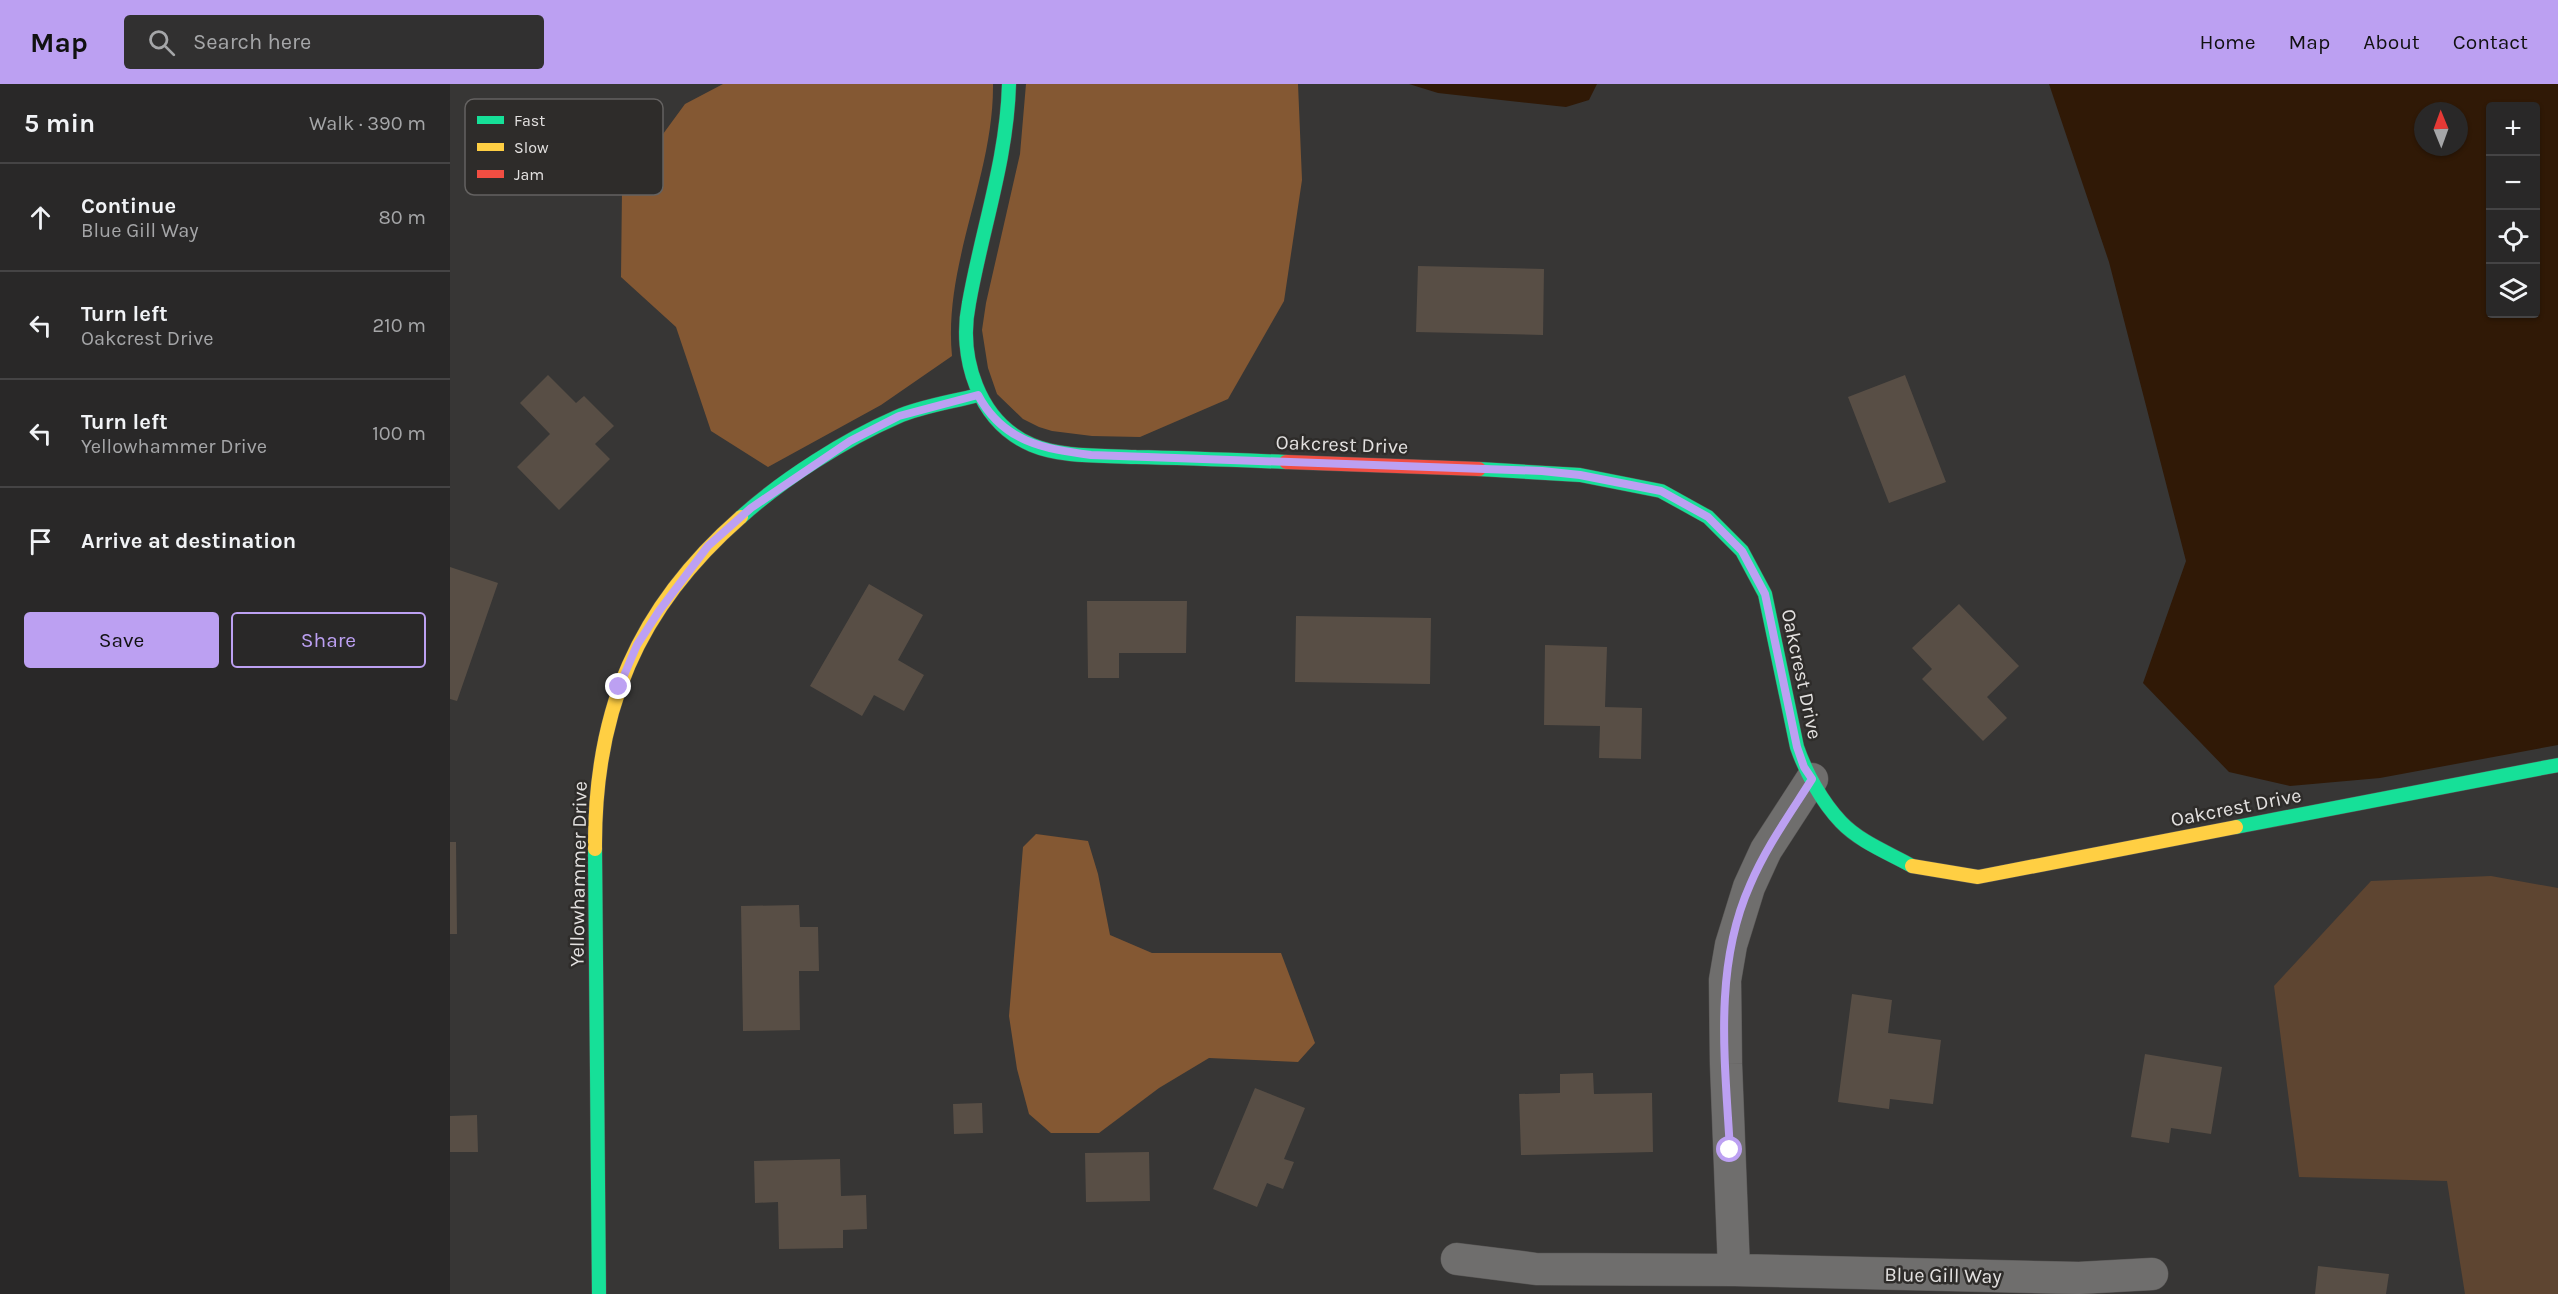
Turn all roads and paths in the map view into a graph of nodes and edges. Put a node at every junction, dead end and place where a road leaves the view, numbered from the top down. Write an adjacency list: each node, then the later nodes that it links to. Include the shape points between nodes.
1 (1010, 84): 2 (street, Oakcrest Drive, via 1004,152 966,329)
2 (978, 395): 4 (street, Oakcrest Drive, via 1015,436 1049,450 1091,455 1542,471 1661,491 1708,517 1742,551 1765,594 1797,747); 8 (street, Yellowhammer Drive, via 899,416 850,441 751,508 708,546 659,611 632,656 606,732 595,815)
3 (2558, 765): 4 (street, Oakcrest Drive, via 1978,877 1914,867 1868,842 1842,823)
4 (1812, 779): 6 (street, via 1766,850 1749,887 1725,980)
5 (1457, 1259): 6 (street, Blue Gill Way, via 1536,1269)
6 (1734, 1270): 7 (street, Blue Gill Way, via 2079,1278)
7 (2152, 1274)
8 (598, 1294)

